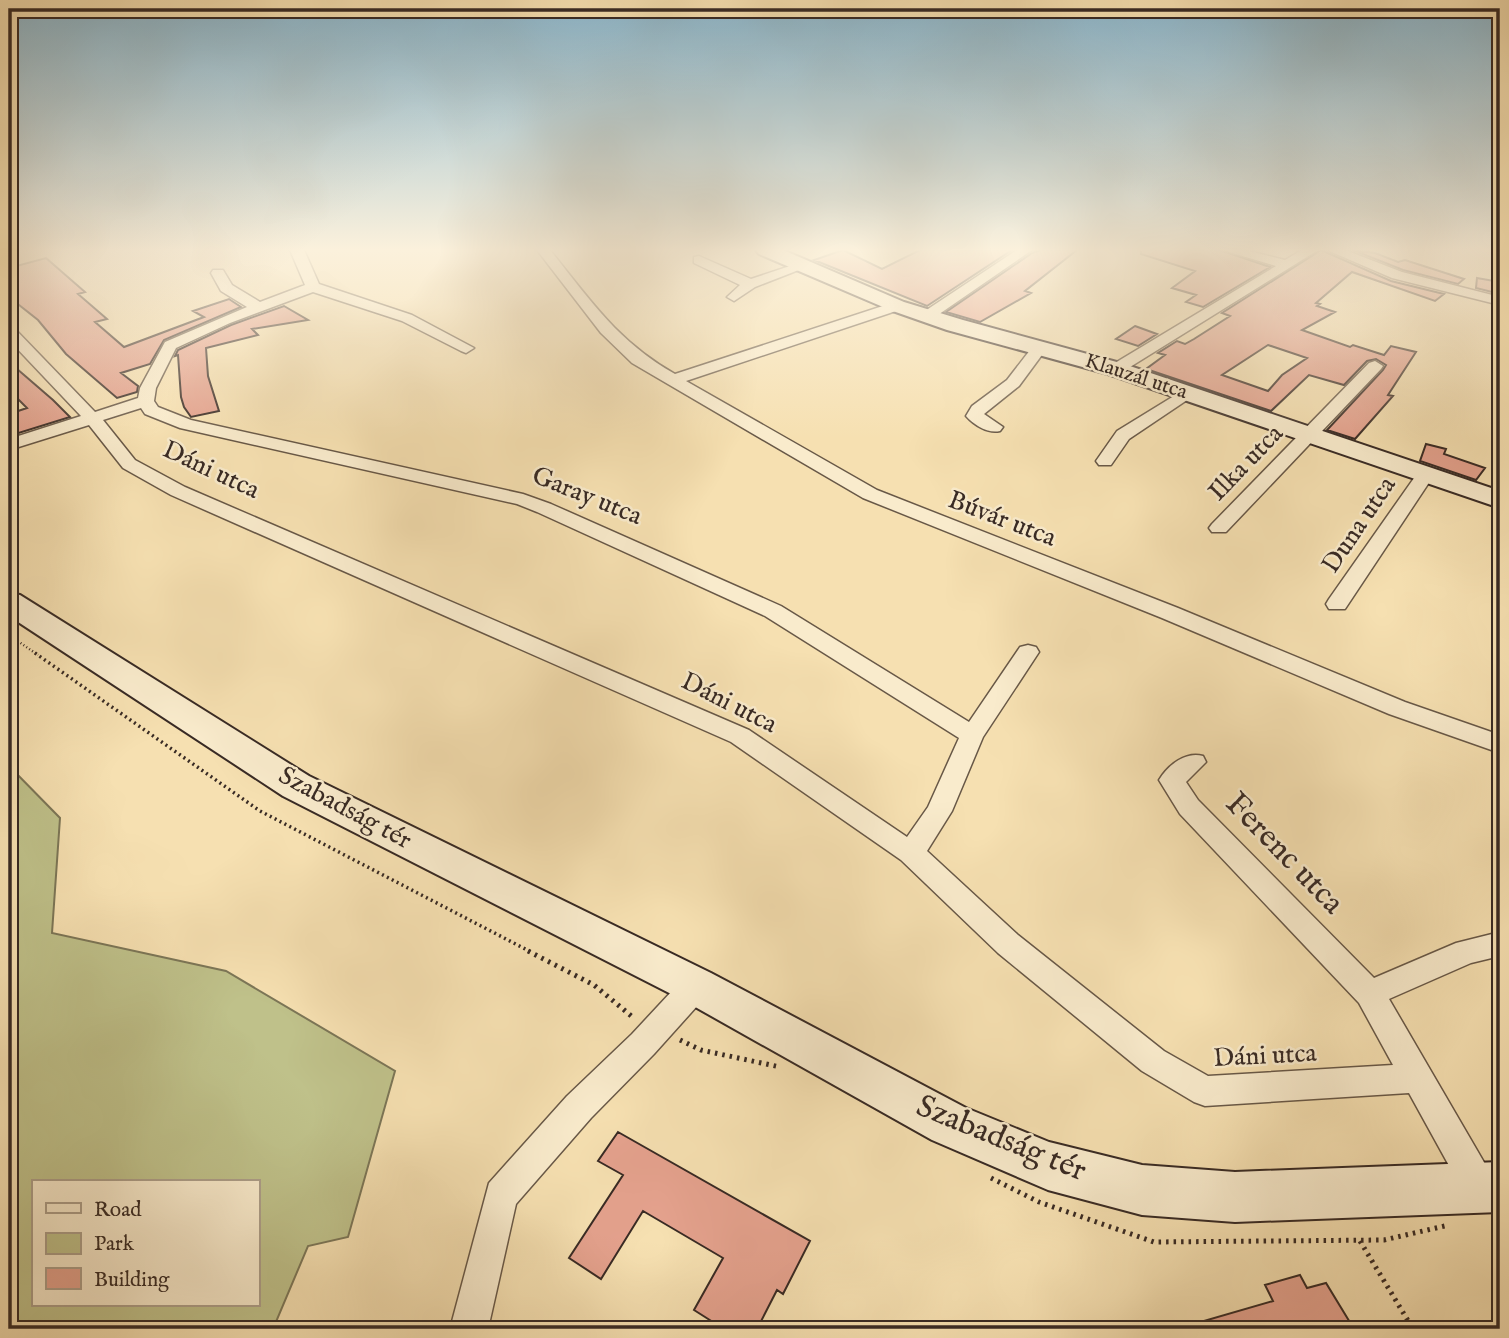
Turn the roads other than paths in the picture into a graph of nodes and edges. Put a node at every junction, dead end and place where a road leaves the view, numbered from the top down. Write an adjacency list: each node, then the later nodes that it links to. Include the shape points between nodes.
1 (247, 312): 18 (street, via 170,345)
2 (388, 312): 8 (street)
3 (592, 312): 16 (street, Búvár utca, via 638,360)
4 (877, 312): 16 (street)
5 (916, 312): 9 (street, Klauzál utca)
6 (931, 312): 9 (street)
7 (1209, 312): 15 (street)
8 (396, 315): 10 (street); 12 (street)
9 (926, 316): 13 (street, Klauzál utca)
10 (369, 324)
11 (9, 331): 19 (street, Dáni utca)
12 (466, 348)
13 (1039, 348): 15 (street, Klauzál utca); 20 (street, via 1013,383 978,410 975,416)
14 (1375, 366): 21 (street)
15 (1116, 369): 17 (street, Klauzál utca)
16 (671, 380): 31 (street, Búvár utca, via 870,495 1170,613 1397,709)
17 (1187, 393): 21 (street, Klauzál utca); 23 (street, via 1123,435)
18 (146, 401): 19 (street); 30 (street, Garay utca, via 151,410 186,424 544,508 773,611)
19 (93, 419): 22 (street); 33 (street, Dáni utca, via 129,464 169,485 740,736)
20 (994, 427)
21 (1310, 435): 24 (street, Klauzál utca); 26 (street, Ilka utca)
22 (9, 445)
23 (1105, 461)
24 (1425, 475): 25 (street, Klauzál utca); 28 (street, Duna utca)
25 (1500, 500)
26 (1219, 528)
27 (9, 602): 35 (street, Szabadság tér, via 296,786)
28 (1337, 604)
29 (1028, 652): 30 (street)
30 (972, 736): 33 (street, via 939,811)
31 (1500, 744)
32 (1194, 762): 36 (street, Ferenc utca, via 1172,780 1189,807)
33 (911, 853): 37 (street, Dáni utca, via 1008,944 1153,1060 1205,1091)
34 (1500, 944): 36 (street, via 1466,952)
35 (696, 986): 38 (street, Szabadság tér, via 949,1124 1048,1166 1142,1190 1235,1197); 39 (street, via 501,1195)
36 (1370, 994): 37 (street, Ferenc utca)
37 (1418, 1077): 38 (street, Ferenc utca)
38 (1479, 1199)
39 (469, 1329)

